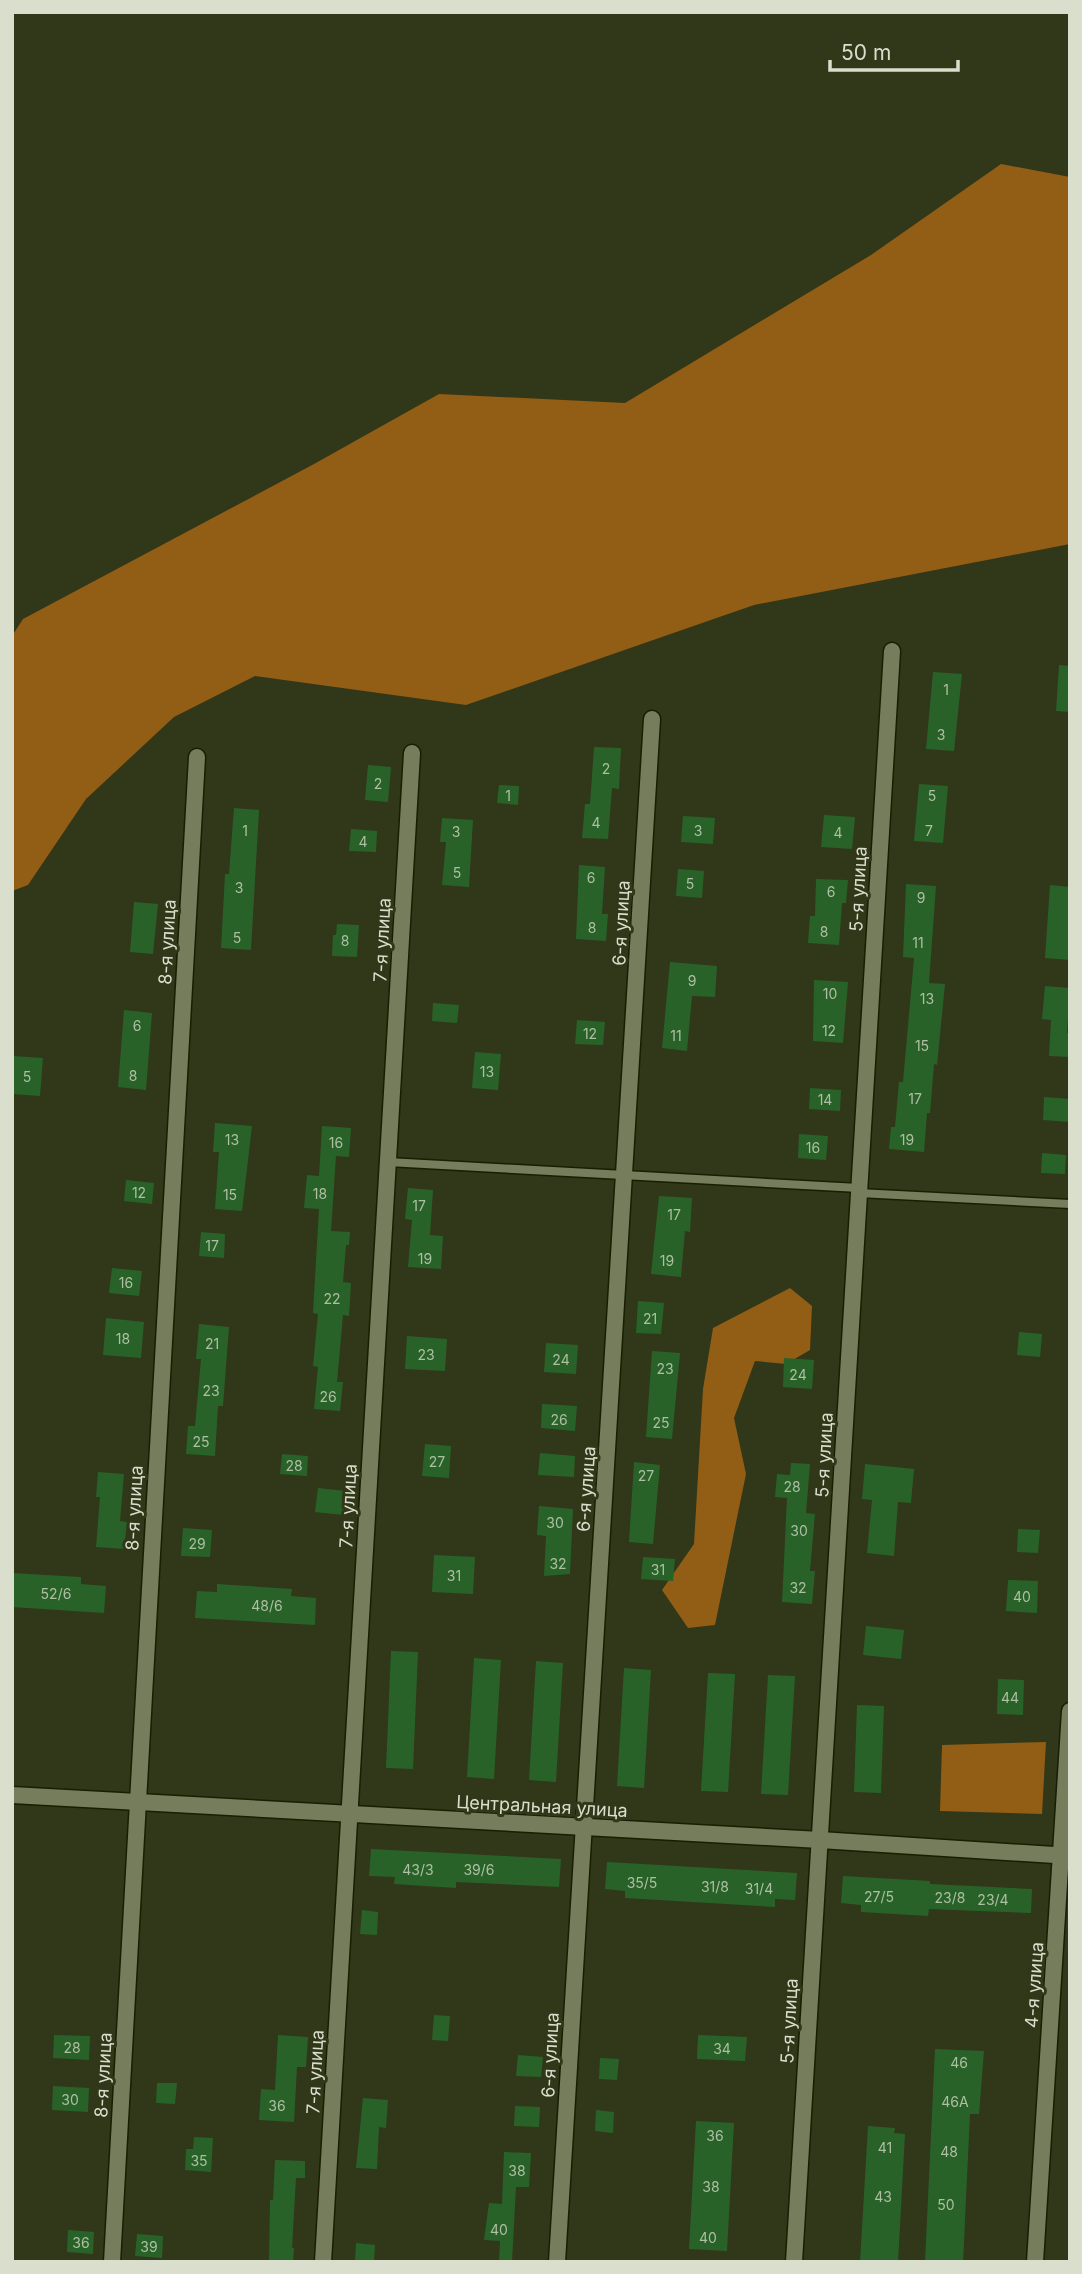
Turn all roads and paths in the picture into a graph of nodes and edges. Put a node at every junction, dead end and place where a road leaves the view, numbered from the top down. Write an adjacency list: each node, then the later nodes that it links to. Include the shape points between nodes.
1 (892, 651): 7 (street, 5-я улица)
2 (652, 719): 6 (street, 6-я улица)
3 (412, 754): 5 (street, 7-я улица)
4 (197, 757): 11 (street, 8-я улица)
5 (388, 1162): 6 (lane); 12 (street, 7-я улица)
6 (625, 1175): 7 (lane); 13 (street, 6-я улица)
7 (859, 1190): 8 (lane); 14 (street, 5-я улица)
8 (1070, 1204)
9 (1070, 1711): 15 (street, 4-я улица)
10 (12, 1795): 11 (street, Центральная улица)
11 (137, 1802): 12 (street, Центральная улица); 16 (street, 8-я улица)
12 (349, 1814): 13 (street, Центральная улица); 17 (street, 7-я улица)
13 (583, 1827): 14 (street, Центральная улица); 18 (street, 6-я улица)
14 (820, 1840): 15 (street, Центральная улица); 19 (street, 5-я улица)
15 (1066, 1856): 20 (street, 4-я улица)
16 (112, 2262)
17 (323, 2262)
18 (557, 2262)
19 (794, 2262)
20 (1035, 2262)

